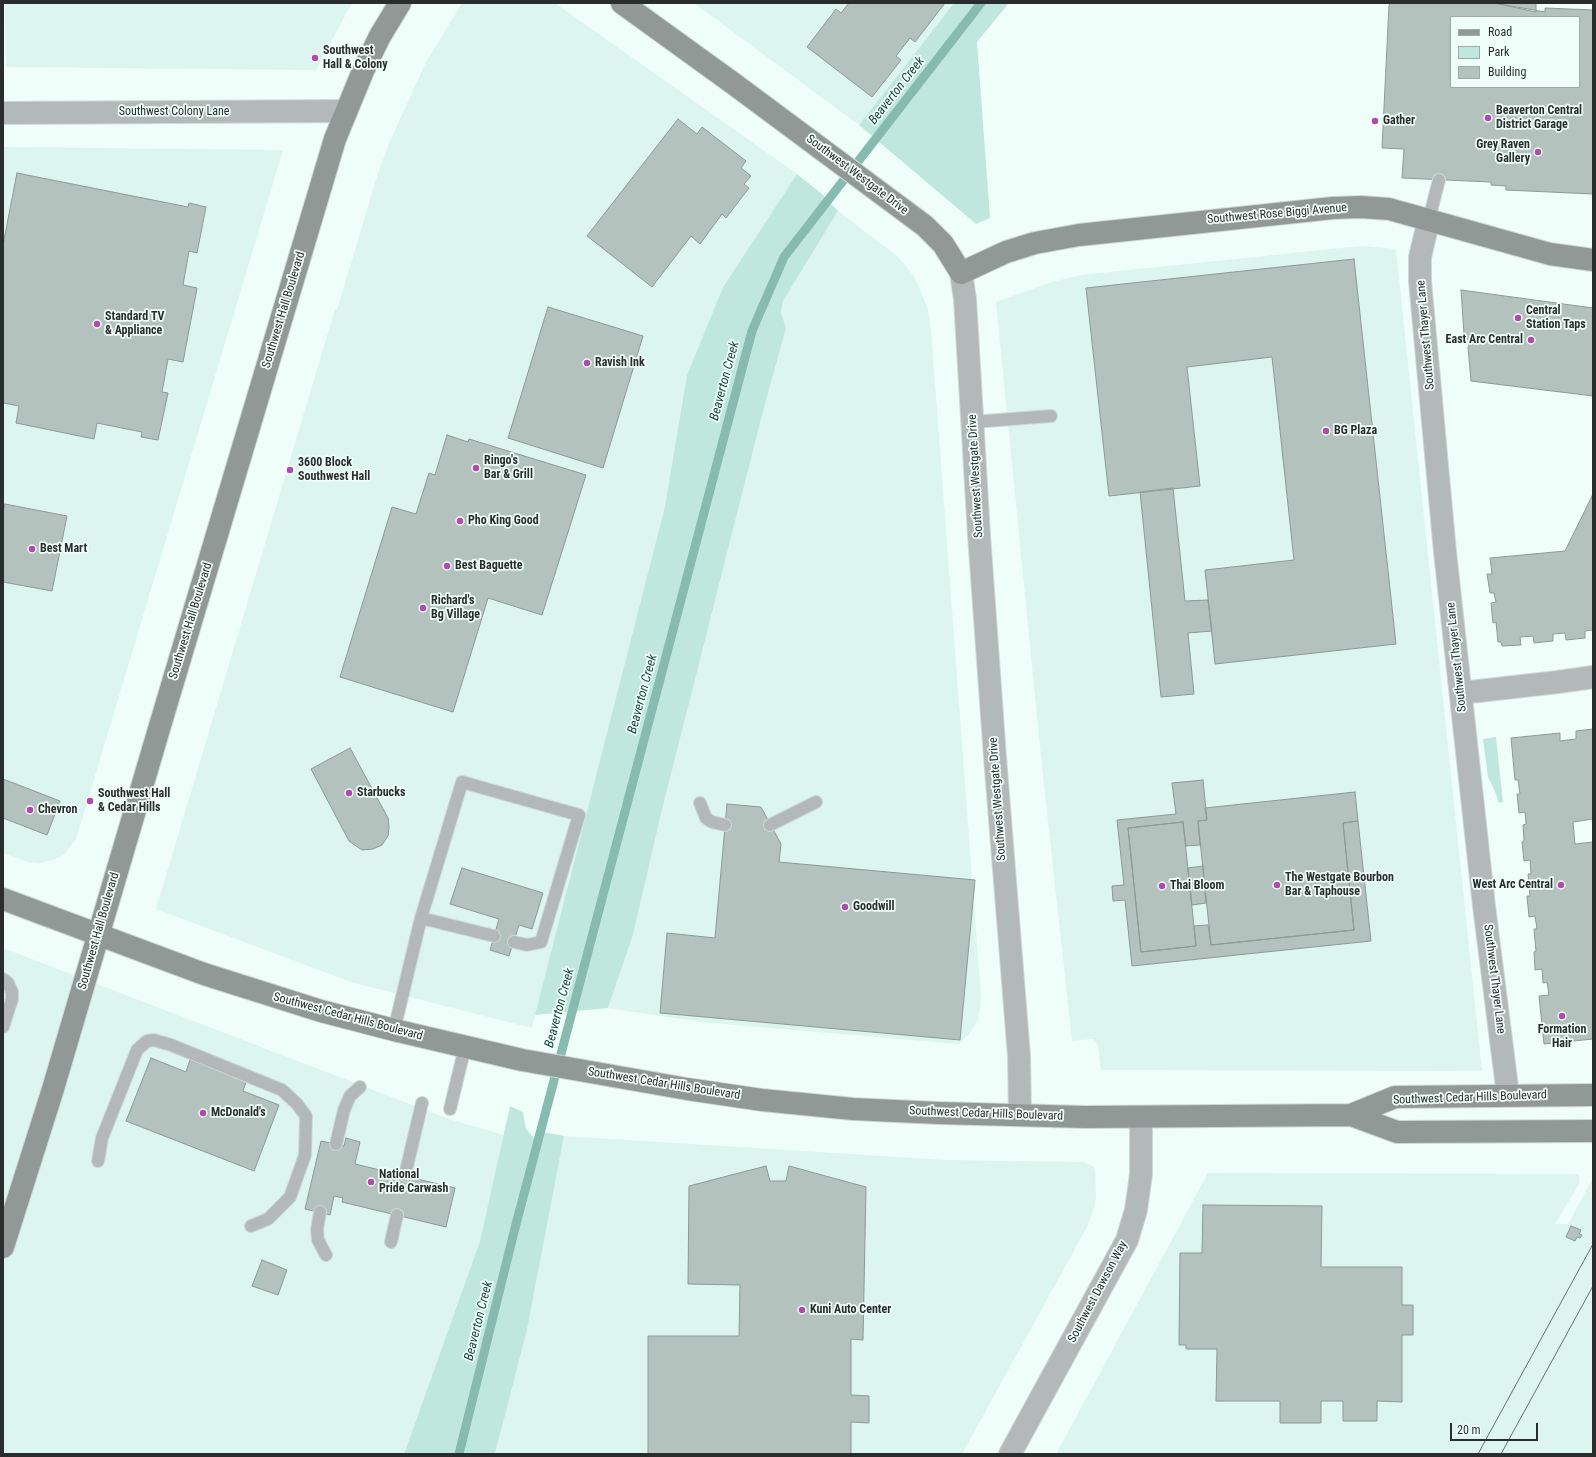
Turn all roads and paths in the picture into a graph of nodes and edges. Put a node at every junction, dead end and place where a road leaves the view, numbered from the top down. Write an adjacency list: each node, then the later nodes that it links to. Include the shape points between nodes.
1 (400, 3): 3 (main road, Southwest Hall Boulevard, via 380,36)
2 (622, 3): 8 (main road, Southwest Westgate Drive, via 925,226 943,244)
3 (346, 111): 4 (street, Southwest Colony Lane); 19 (main road, Southwest Hall Boulevard, via 335,139)
4 (3, 113)
5 (1439, 180): 6 (lane)
6 (1429, 219): 7 (main road, Southwest Rose Biggi Avenue, via 1550,254); 8 (main road, Southwest Rose Biggi Avenue, via 1389,209 1333,208 1079,235 1035,243 1006,252); 12 (street, Southwest Thayer Lane, via 1420,257 1420,281)
7 (1593, 260)
8 (961, 273): 10 (street, Southwest Westgate Drive)
9 (1050, 416): 10 (lane)
10 (973, 422): 31 (street, Southwest Westgate Drive)
11 (1593, 677): 12 (street)
12 (1461, 693): 27 (street, Southwest Thayer Lane)
13 (816, 802): 16 (lane)
14 (700, 803): 15 (lane, via 706,818)
15 (725, 825)
16 (770, 825)
17 (3, 899): 19 (main road, Southwest Cedar Hills Boulevard)
18 (421, 918): 20 (lane); 21 (lane, via 462,782 579,815 541,942 527,945); 24 (lane)
19 (98, 935): 24 (main road, Southwest Cedar Hills Boulevard, via 248,989); 42 (main road, Southwest Hall Boulevard, via 53,1090)
20 (494, 936)
21 (514, 942)
22 (3, 980): 23 (lane, via 8,983 12,1000)
23 (3, 1027)
24 (394, 1030): 25 (main road, Southwest Cedar Hills Boulevard)
25 (465, 1047): 30 (lane); 31 (main road, Southwest Cedar Hills Boulevard, via 597,1074 754,1098 853,1109)
26 (360, 1087): 35 (lane, via 350,1096 344,1110)
27 (1508, 1095): 28 (main road, Southwest Cedar Hills Boulevard); 32 (main road, Southwest Cedar Hills Boulevard, via 1395,1097)
28 (1593, 1095)
29 (422, 1103): 37 (lane)
30 (450, 1109)
31 (1020, 1115): 33 (main road, Southwest Cedar Hills Boulevard)
32 (1351, 1115): 33 (main road, Southwest Cedar Hills Boulevard); 34 (main road, Southwest Cedar Hills Boulevard, via 1397,1132)
33 (1141, 1117): 44 (street, Southwest Dawson Way, via 1141,1174 1136,1210 1127,1240)
34 (1593, 1131)
35 (336, 1144)
36 (98, 1161): 40 (lane, via 102,1138 137,1050 147,1041 154,1040 171,1045 282,1090 306,1116 305,1155 290,1197 268,1219)
37 (405, 1175)
38 (320, 1212): 43 (lane, via 318,1240)
39 (397, 1215): 41 (lane)
40 (251, 1226)
41 (391, 1242)
42 (4, 1243)
43 (326, 1255)
44 (1010, 1454)

